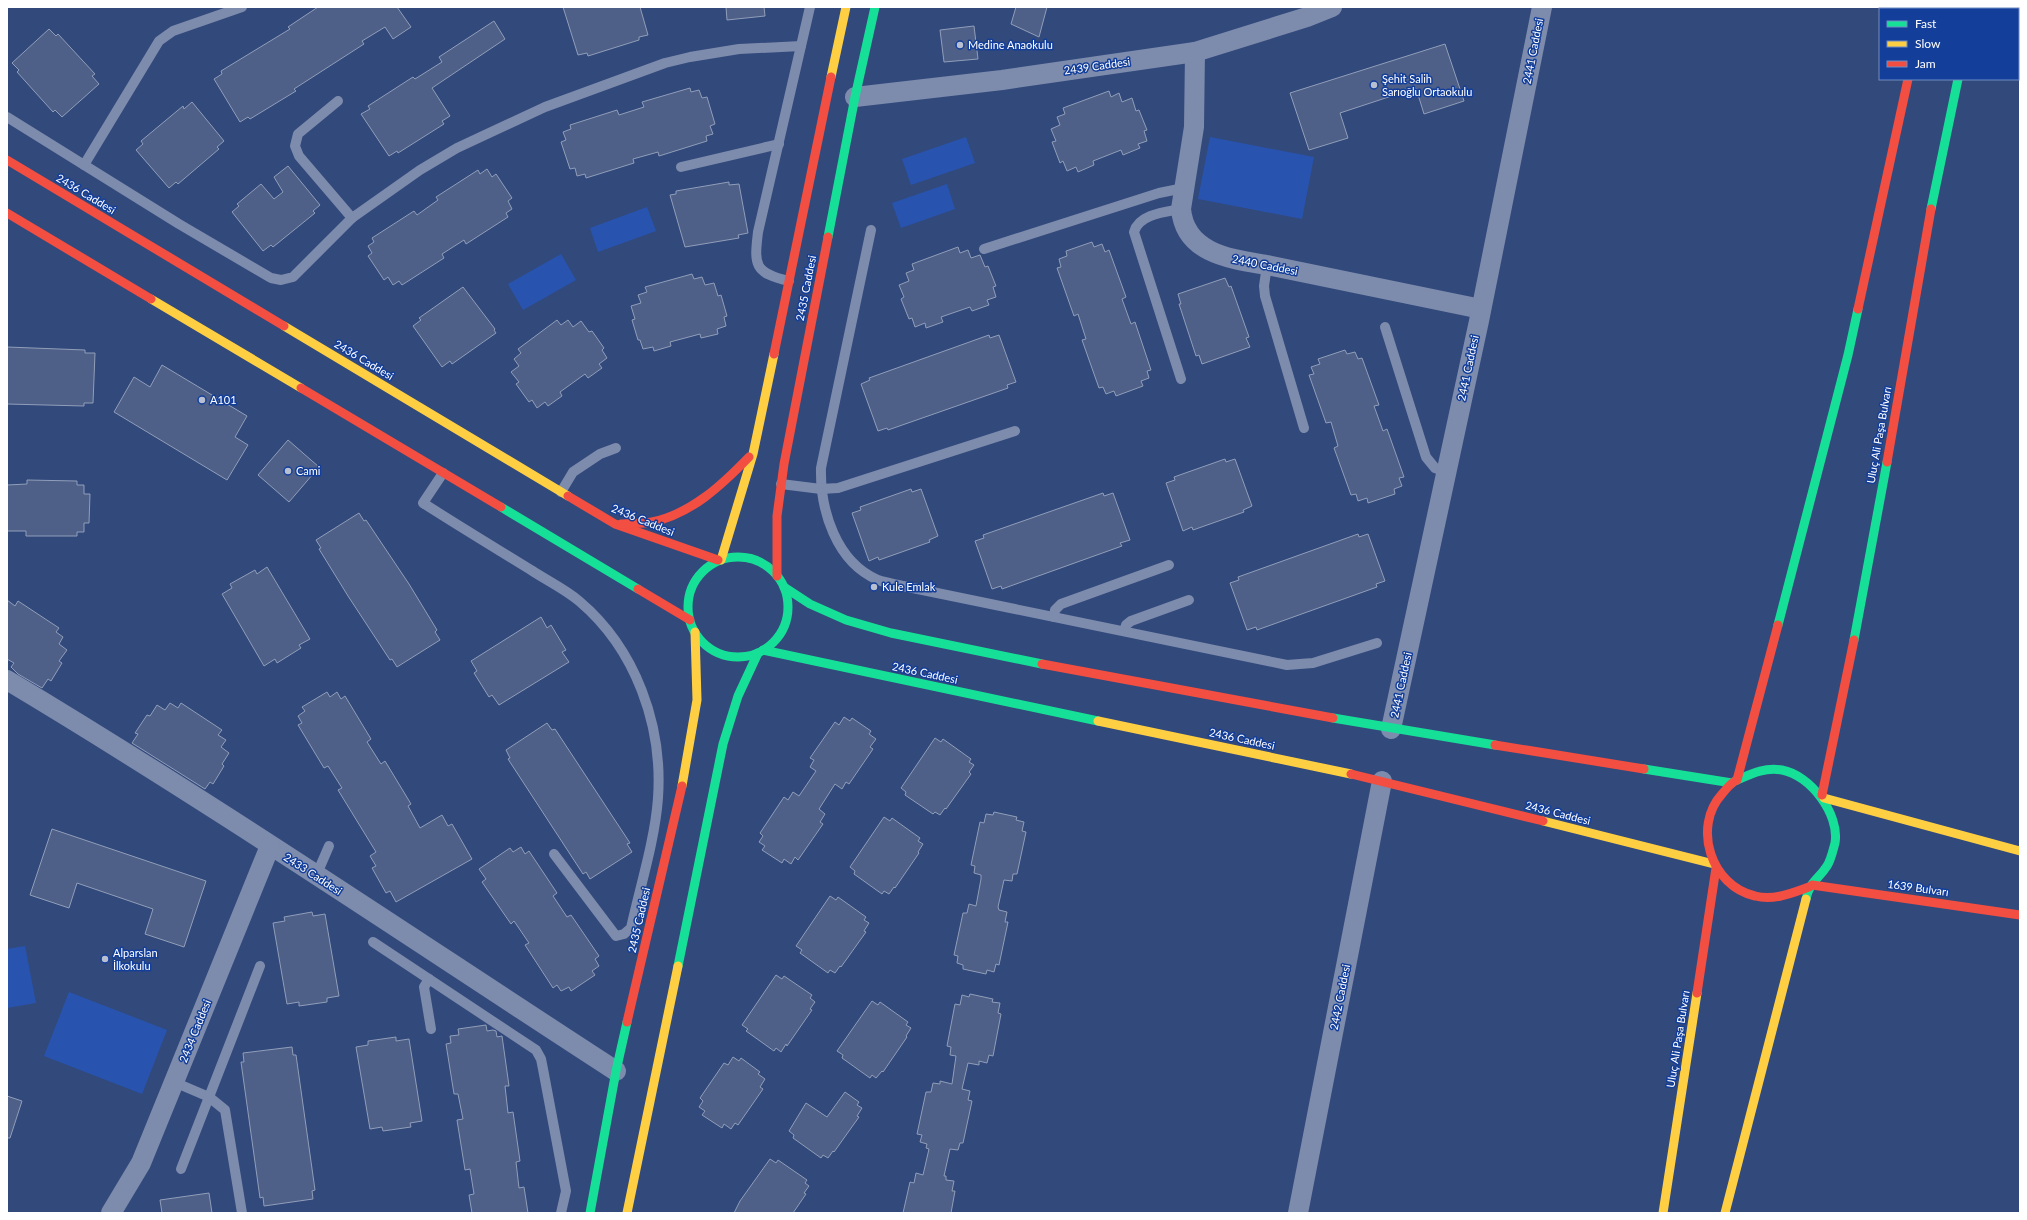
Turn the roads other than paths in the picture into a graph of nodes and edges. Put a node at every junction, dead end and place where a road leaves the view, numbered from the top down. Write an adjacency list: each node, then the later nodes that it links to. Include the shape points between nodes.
1 (242, 7): 16 (lane, via 173,31 159,41)
2 (810, 7): 7 (lane)
3 (846, 7): 25 (street, 2435 Caddesi)
4 (875, 7): 11 (street, 2435 Caddesi)
5 (1332, 7): 8 (street, 2439 Caddesi)
6 (1542, 7): 26 (street, 2441 Caddesi)
7 (801, 46): 14 (lane); 21 (lane, via 739,49 690,57 665,63 545,107 456,148)
8 (1195, 52): 11 (street, 2439 Caddesi, via 1002,80); 18 (street, 2440 Caddesi, via 1194,127)
9 (1908, 80): 53 (street, Uluç Ali Paşa Bulvarı, via 1848,355)
10 (1958, 80): 54 (street, Uluç Ali Paşa Bulvarı, via 1932,204 1868,570)
11 (855, 97): 35 (street, 2435 Caddesi)
12 (338, 100): 21 (lane, via 298,134 295,146 299,156)
13 (7, 116): 16 (lane)
14 (779, 144): 17 (lane); 25 (lane, via 758,232 756,258 765,274)
15 (7, 160): 37 (street, 2436 Caddesi)
16 (84, 165): 21 (lane, via 276,280 292,277)
17 (681, 167)
18 (1184, 188): 19 (street, 2440 Caddesi); 23 (lane, via 1159,193)
19 (1181, 208): 24 (street, 2440 Caddesi, via 1182,222 1189,235 1205,248 1232,260); 28 (lane, via 1142,220 1134,232)
20 (7, 213): 34 (street)
21 (352, 218)
22 (871, 230): 36 (lane, via 821,468)
23 (984, 249)
24 (1267, 265): 26 (street, 2440 Caddesi); 29 (lane, via 1265,296)
25 (789, 281): 32 (street, 2435 Caddesi)
26 (1481, 309): 33 (street, 2441 Caddesi)
27 (1385, 327): 33 (lane, via 1426,457 1435,468)
28 (1181, 379)
29 (1304, 428)
30 (1015, 430): 36 (lane, via 838,488)
31 (616, 448): 37 (lane, via 600,454 572,472)
32 (753, 454): 38 (street, via 729,479 696,504 654,521); 39 (street, 2435 Caddesi)
33 (1446, 472): 51 (street, 2441 Caddesi)
34 (443, 473): 45 (street); 58 (lane, via 423,503 579,600 623,654 644,695 651,716 658,758 658,800 631,928 628,932 616,936)
35 (781, 484): 36 (lane); 41 (street, 2435 Caddesi, via 777,516)
36 (821, 489): 44 (lane, via 830,525 840,546 861,569 879,580)
37 (561, 492): 38 (street, 2436 Caddesi)
38 (615, 524): 39 (street, 2436 Caddesi)
39 (719, 560): 41 (street, 2435 Caddesi, via 733,557 752,558); 45 (street, 2435 Caddesi, via 702,572 692,588 688,607)
40 (1169, 565): 44 (lane, via 1061,604 1055,610)
41 (777, 576): 42 (street, 2435 Caddesi)
42 (784, 587): 49 (street, 2435 Caddesi, via 788,606 784,625 774,642); 51 (street, via 810,604 846,620 891,633 1122,680)
43 (1189, 600): 46 (lane, via 1131,620)
44 (1054, 617): 46 (lane)
45 (690, 620): 47 (street, 2435 Caddesi)
46 (1124, 631): 48 (lane, via 1287,665 1312,663)
47 (695, 632): 49 (street, 2435 Caddesi, via 708,646 725,655 745,656); 67 (street, 2435 Caddesi, via 697,700 686,772)
48 (1377, 643)
49 (760, 651): 52 (street, 2436 Caddesi); 75 (street, 2435 Caddesi, via 738,696 723,744)
50 (7, 680): 55 (street, 2433 Caddesi)
51 (1391, 729): 53 (street)
52 (1382, 781): 59 (street, 2436 Caddesi); 76 (street, 2442 Caddesi)
53 (1734, 782): 54 (street, Uluç Ali Paşa Bulvarı, via 1758,771 1782,771 1804,779); 59 (street, Uluç Ali Paşa Bulvarı, via 1715,802 1707,827 1707,840)
54 (1823, 796): 57 (street); 61 (street, Uluç Ali Paşa Bulvarı, via 1835,823 1834,850 1822,875)
55 (270, 846): 60 (street, 2433 Caddesi); 68 (street, 2434 Caddesi)
56 (329, 846): 60 (lane)
57 (2020, 851)
58 (554, 854)
59 (1715, 866): 61 (street, Uluç Ali Paşa Bulvarı, via 1734,888 1758,898 1785,898); 77 (street, Uluç Ali Paşa Bulvarı)
60 (316, 876): 67 (street, 2433 Caddesi)
61 (1811, 886): 62 (street, 1639 Bulvarı); 78 (street, Uluç Ali Paşa Bulvarı)
62 (2020, 915)
63 (373, 942): 65 (lane)
64 (260, 966): 69 (lane)
65 (429, 979): 66 (lane, via 424,987); 73 (lane, via 536,1050 543,1069 566,1191)
66 (431, 1029)
67 (616, 1071): 74 (street, 2435 Caddesi)
68 (174, 1082): 69 (lane); 71 (street, 2434 Caddesi, via 141,1164)
69 (209, 1097): 70 (lane); 72 (lane, via 227,1113)
70 (181, 1169)
71 (111, 1213)
72 (242, 1213)
73 (561, 1213)
74 (590, 1213)
75 (627, 1213)
76 (1298, 1213)
77 (1663, 1213)
78 (1724, 1213)

